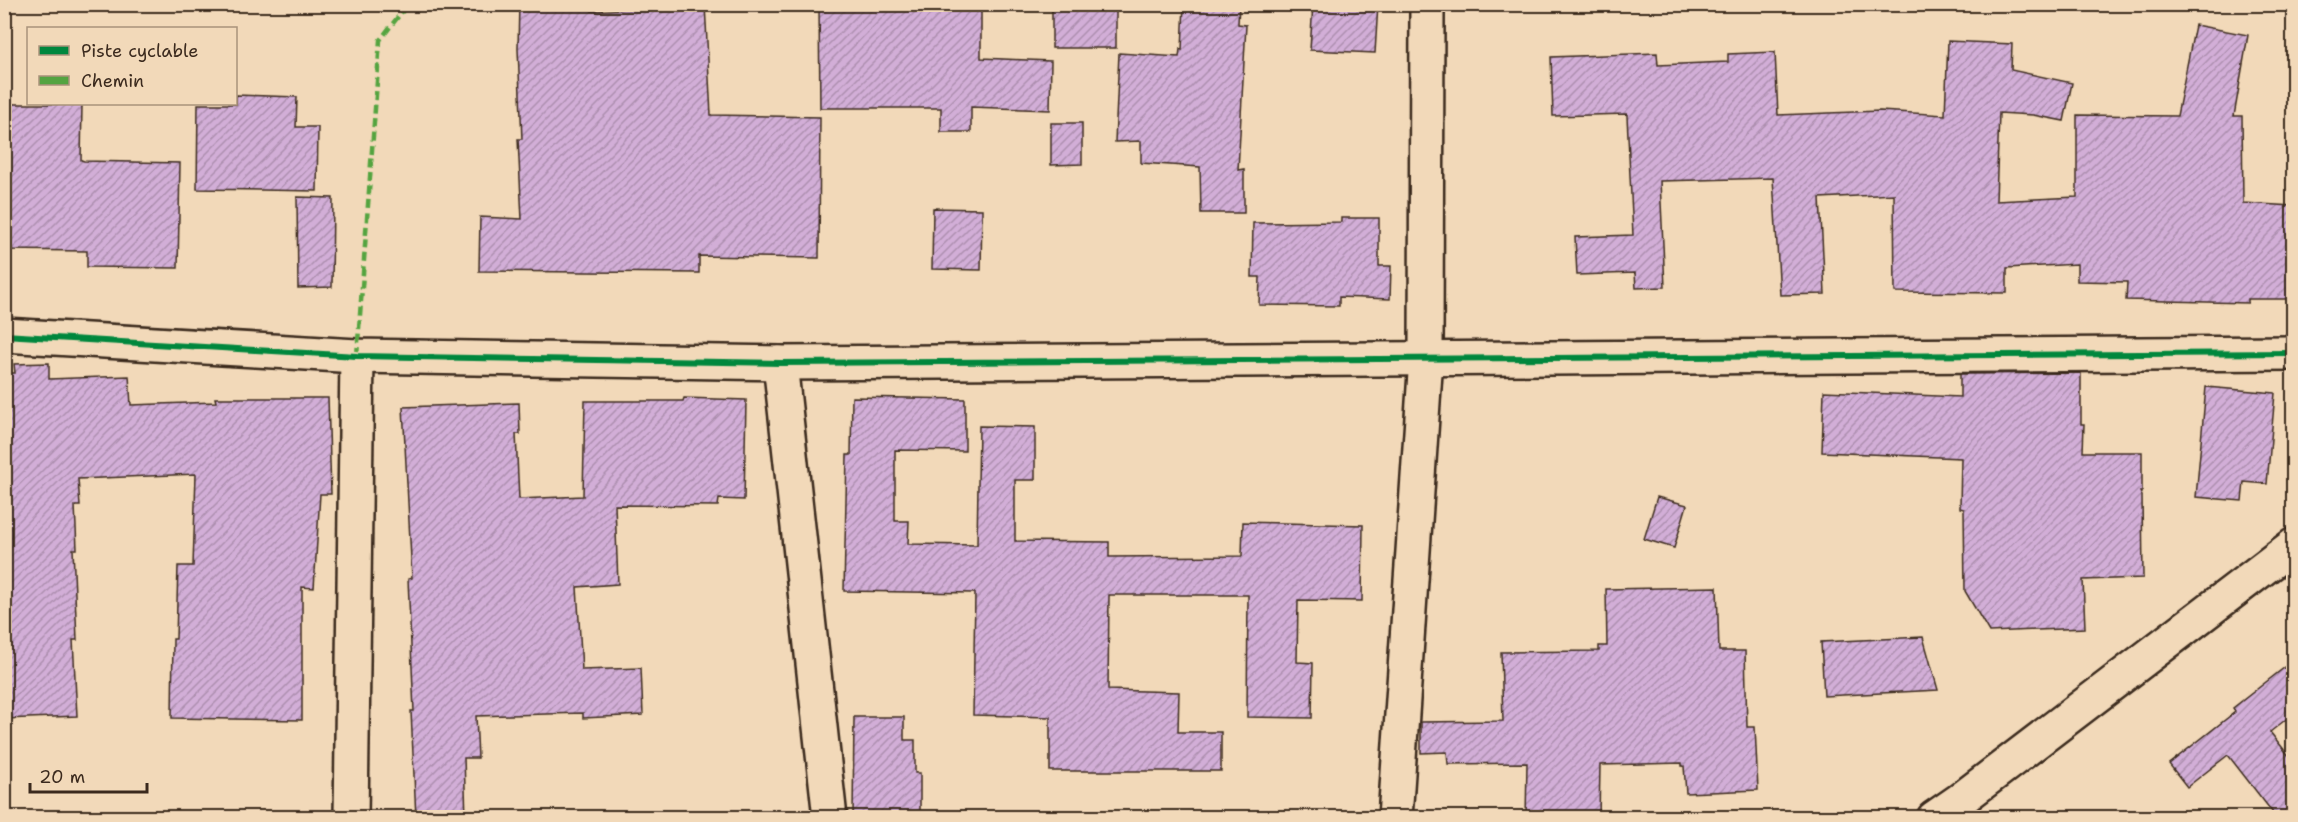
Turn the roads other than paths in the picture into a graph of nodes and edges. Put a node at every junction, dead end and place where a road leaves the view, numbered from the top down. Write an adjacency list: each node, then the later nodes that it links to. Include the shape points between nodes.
1 (1427, 4): 5 (street)
2 (4, 335): 4 (street)
3 (2294, 353): 5 (street)
4 (357, 356): 6 (street); 9 (street)
5 (1426, 358): 6 (street); 11 (street)
6 (780, 363): 10 (street)
7 (2294, 545): 8 (street)
8 (1951, 812)
9 (351, 818)
10 (830, 818)
11 (1395, 818)

